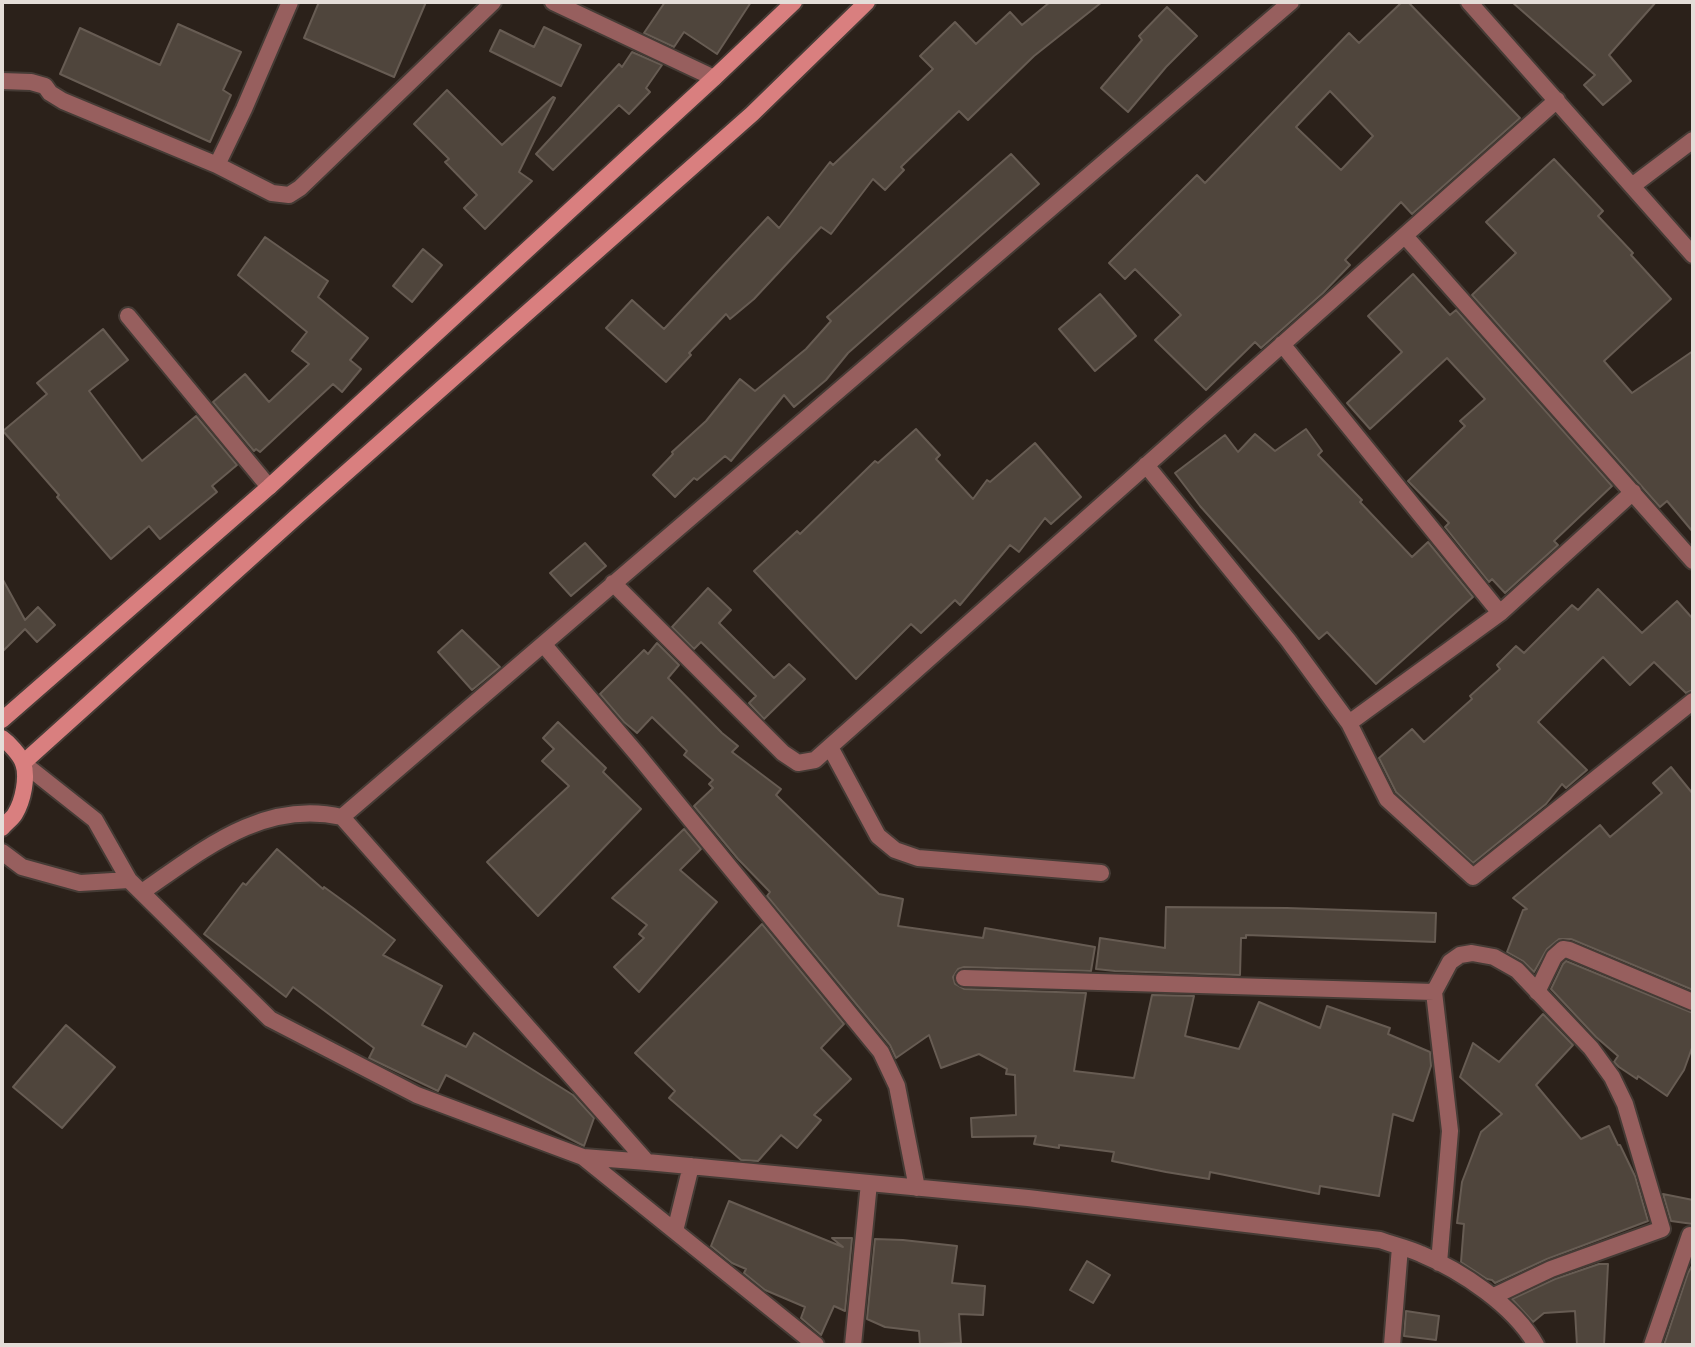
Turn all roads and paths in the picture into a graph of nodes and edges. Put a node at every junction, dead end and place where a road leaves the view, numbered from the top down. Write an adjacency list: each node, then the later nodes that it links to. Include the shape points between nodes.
1 (290, 2): 12 (street)
2 (493, 2): 12 (street, via 289,195 272,193)
3 (553, 2): 8 (street)
4 (794, 2): 8 (main road)
5 (867, 2): 30 (main road, via 752,114)
6 (1291, 2): 22 (street)
7 (1469, 2): 10 (street)
8 (714, 78): 19 (main road)
9 (2, 81): 12 (street, via 45,86 63,101)
10 (1557, 100): 13 (street); 14 (street)
11 (1693, 140): 13 (street)
12 (217, 165)
13 (1632, 186): 15 (street)
14 (1405, 236): 17 (street); 20 (street)
15 (1693, 255)
16 (128, 316): 19 (street)
17 (1282, 344): 18 (street); 23 (street)
18 (1146, 465): 27 (street); 29 (street)
19 (269, 487): 26 (main road)
20 (1633, 492): 21 (street); 23 (street)
21 (1693, 561)
22 (613, 583): 24 (street); 29 (street, via 783,753 798,763 815,760)
23 (1500, 613): 27 (street)
24 (544, 645): 31 (street); 45 (street, via 881,1052 897,1086)
25 (1693, 701): 27 (street, via 1473,877 1387,799)
26 (2, 720)
27 (1349, 723)
28 (2, 738): 30 (main road)
29 (830, 747): 34 (street, via 878,836 895,850 918,858)
30 (23, 763): 32 (main road, via 22,797); 35 (street, via 95,820)
31 (342, 817): 36 (street, via 294,813 266,819 226,836); 42 (street)
32 (2, 828)
33 (2, 852): 35 (street, via 22,867 80,883)
34 (1101, 873)
35 (129, 880): 36 (street)
36 (142, 892): 41 (street, via 270,1019 417,1095)
37 (964, 978): 38 (street)
38 (1434, 992): 39 (street, via 1450,962 1472,953 1494,957 1517,970); 50 (street, via 1450,1131)
39 (1537, 992): 40 (street, via 1563,949); 46 (street, via 1612,1077)
40 (1693, 1002)
41 (583, 1157): 42 (street); 47 (street)
42 (647, 1162): 43 (street)
43 (691, 1166): 44 (street); 47 (street)
44 (869, 1183): 45 (street); 53 (street)
45 (917, 1188): 49 (street, via 1380,1240)
46 (1662, 1229): 48 (street); 51 (street)
47 (675, 1231): 52 (street)
48 (1692, 1235): 56 (street)
49 (1400, 1247): 50 (street); 54 (street)
50 (1439, 1263): 51 (street)
51 (1494, 1296): 55 (street)
52 (816, 1345)
53 (853, 1345)
54 (1392, 1345)
55 (1536, 1345)
56 (1652, 1345)

